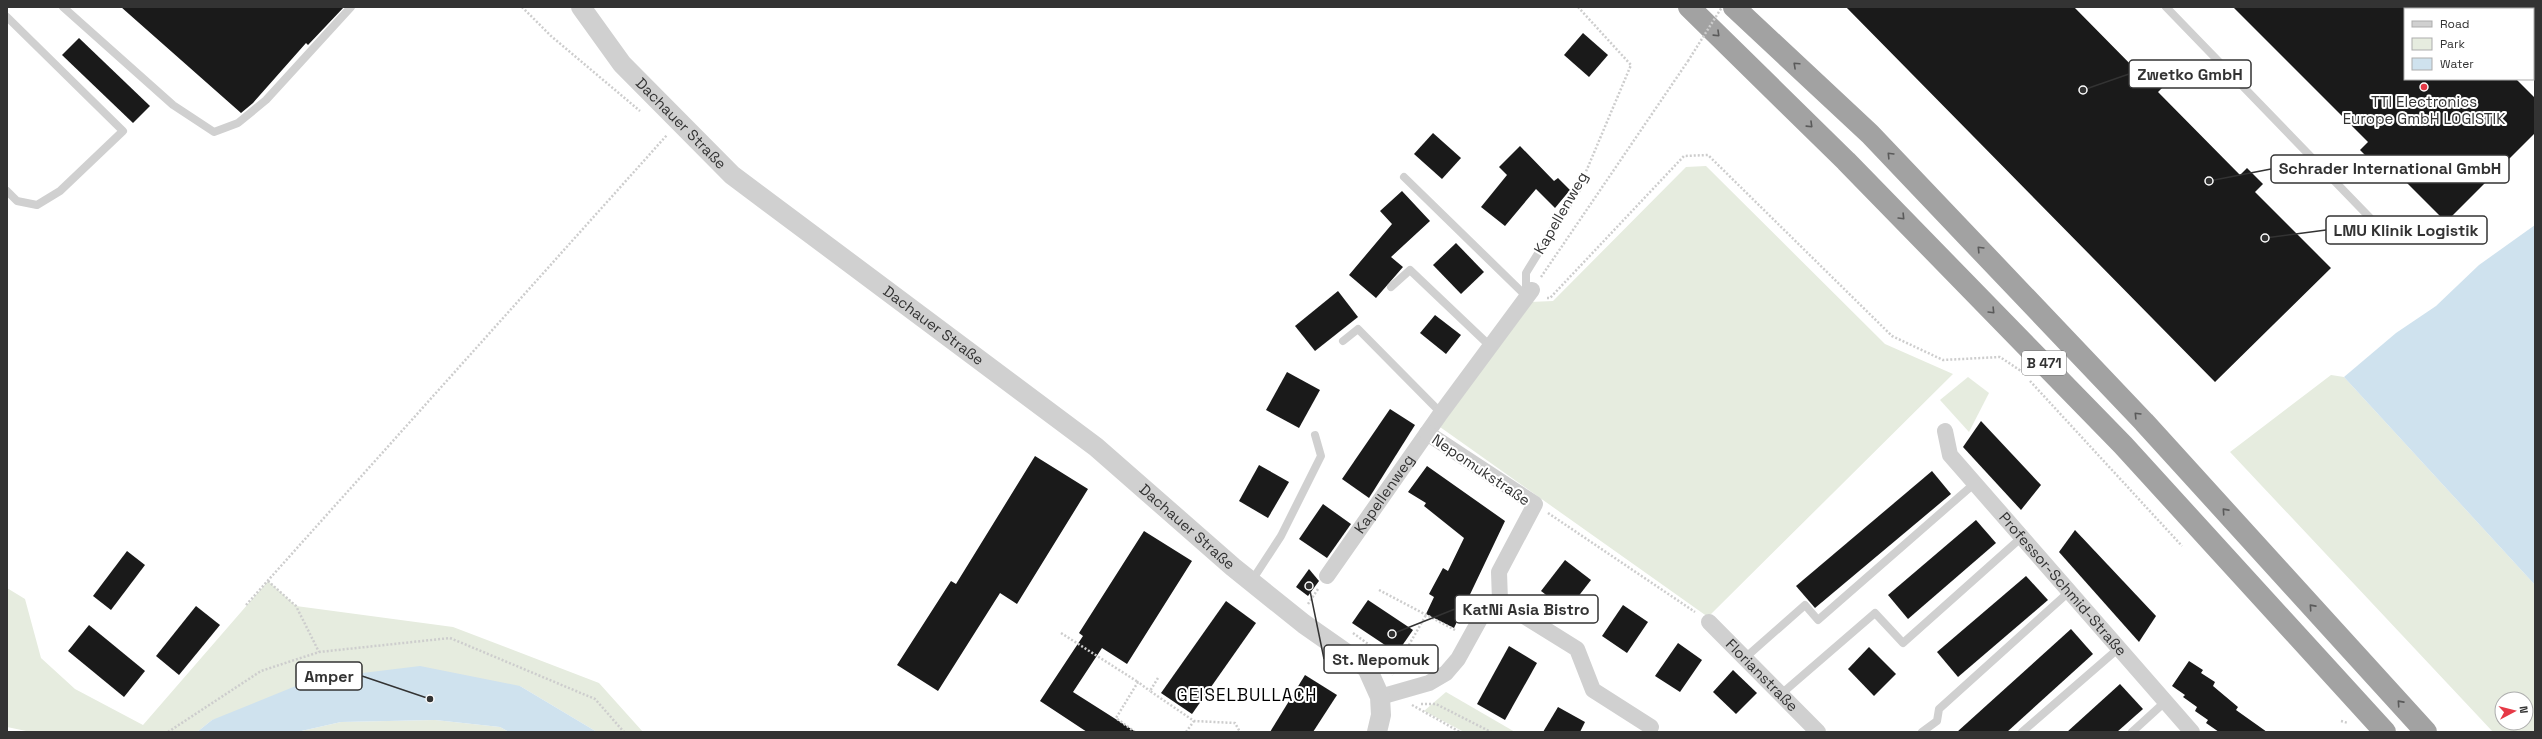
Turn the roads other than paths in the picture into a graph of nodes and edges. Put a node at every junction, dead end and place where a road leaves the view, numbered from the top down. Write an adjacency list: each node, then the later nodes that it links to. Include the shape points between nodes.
1 (63, 7): 2 (lane, via 173,105 214,132 238,123 266,100)
2 (351, 7)
3 (581, 7): 9 (street, Dachauer Straße)
4 (597, 7): 9 (street, Dachauer Straße)
5 (1689, 7): 41 (highway, B 471, one-way to 41, via 1846,161 2123,445)
6 (1734, 7): 42 (highway, B 471, one-way to 6, via 2144,422 1875,140)
7 (2166, 7): 13 (lane)
8 (7, 17): 12 (lane, via 123,131 60,191 37,205 17,201)
9 (622, 64): 25 (street, Dachauer Straße, via 669,129 1096,447)
10 (1404, 177): 15 (lane)
11 (1580, 186): 15 (lane, Kapellenweg, via 1526,273)
12 (7, 191)
13 (2377, 225)
14 (1391, 287): 17 (lane, via 1410,270)
15 (1529, 293): 17 (street, Kapellenweg)
16 (1343, 341): 18 (lane, via 1358,329)
17 (1490, 346): 18 (street, Kapellenweg)
18 (1441, 413): 20 (street, Kapellenweg)
19 (1945, 431): 22 (street, Professor-Schmid-Straße, via 1950,455)
20 (1427, 433): 24 (street, Kapellenweg); 27 (street, Nepomukstraße, via 1535,504 1499,572)
21 (1315, 435): 25 (lane, Dachauer Straße, via 1321,456 1281,536)
22 (1975, 483): 23 (street, Professor-Schmid-Straße); 30 (lane, via 1818,620 1805,605)
23 (2022, 537): 26 (street, Professor-Schmid-Straße); 31 (lane, via 1903,643 1875,613)
24 (1327, 576)
25 (1251, 582): 32 (street, Dachauer Straße, via 1367,668)
26 (2070, 591): 29 (street, Professor-Schmid-Straße); 37 (lane, via 1939,709 1936,721)
27 (1500, 601): 32 (street, via 1484,612 1458,660 1446,673 1429,683); 34 (street, via 1577,649 1593,690)
28 (1709, 622): 30 (street, Florianstraße)
29 (2118, 648): 33 (street, Professor-Schmid-Straße); 38 (lane)
30 (1746, 657): 31 (street, Florianstraße)
31 (1780, 695): 35 (street, Florianstraße)
32 (1380, 697): 36 (street, via 1381,715)
33 (2166, 701): 39 (lane); 40 (street, Professor-Schmid-Straße)
34 (1651, 727)
35 (1814, 731)
36 (1377, 732)
37 (1922, 732)
38 (2022, 732)
39 (2132, 732)
40 (2192, 732)
41 (2386, 732)
42 (2426, 732)

